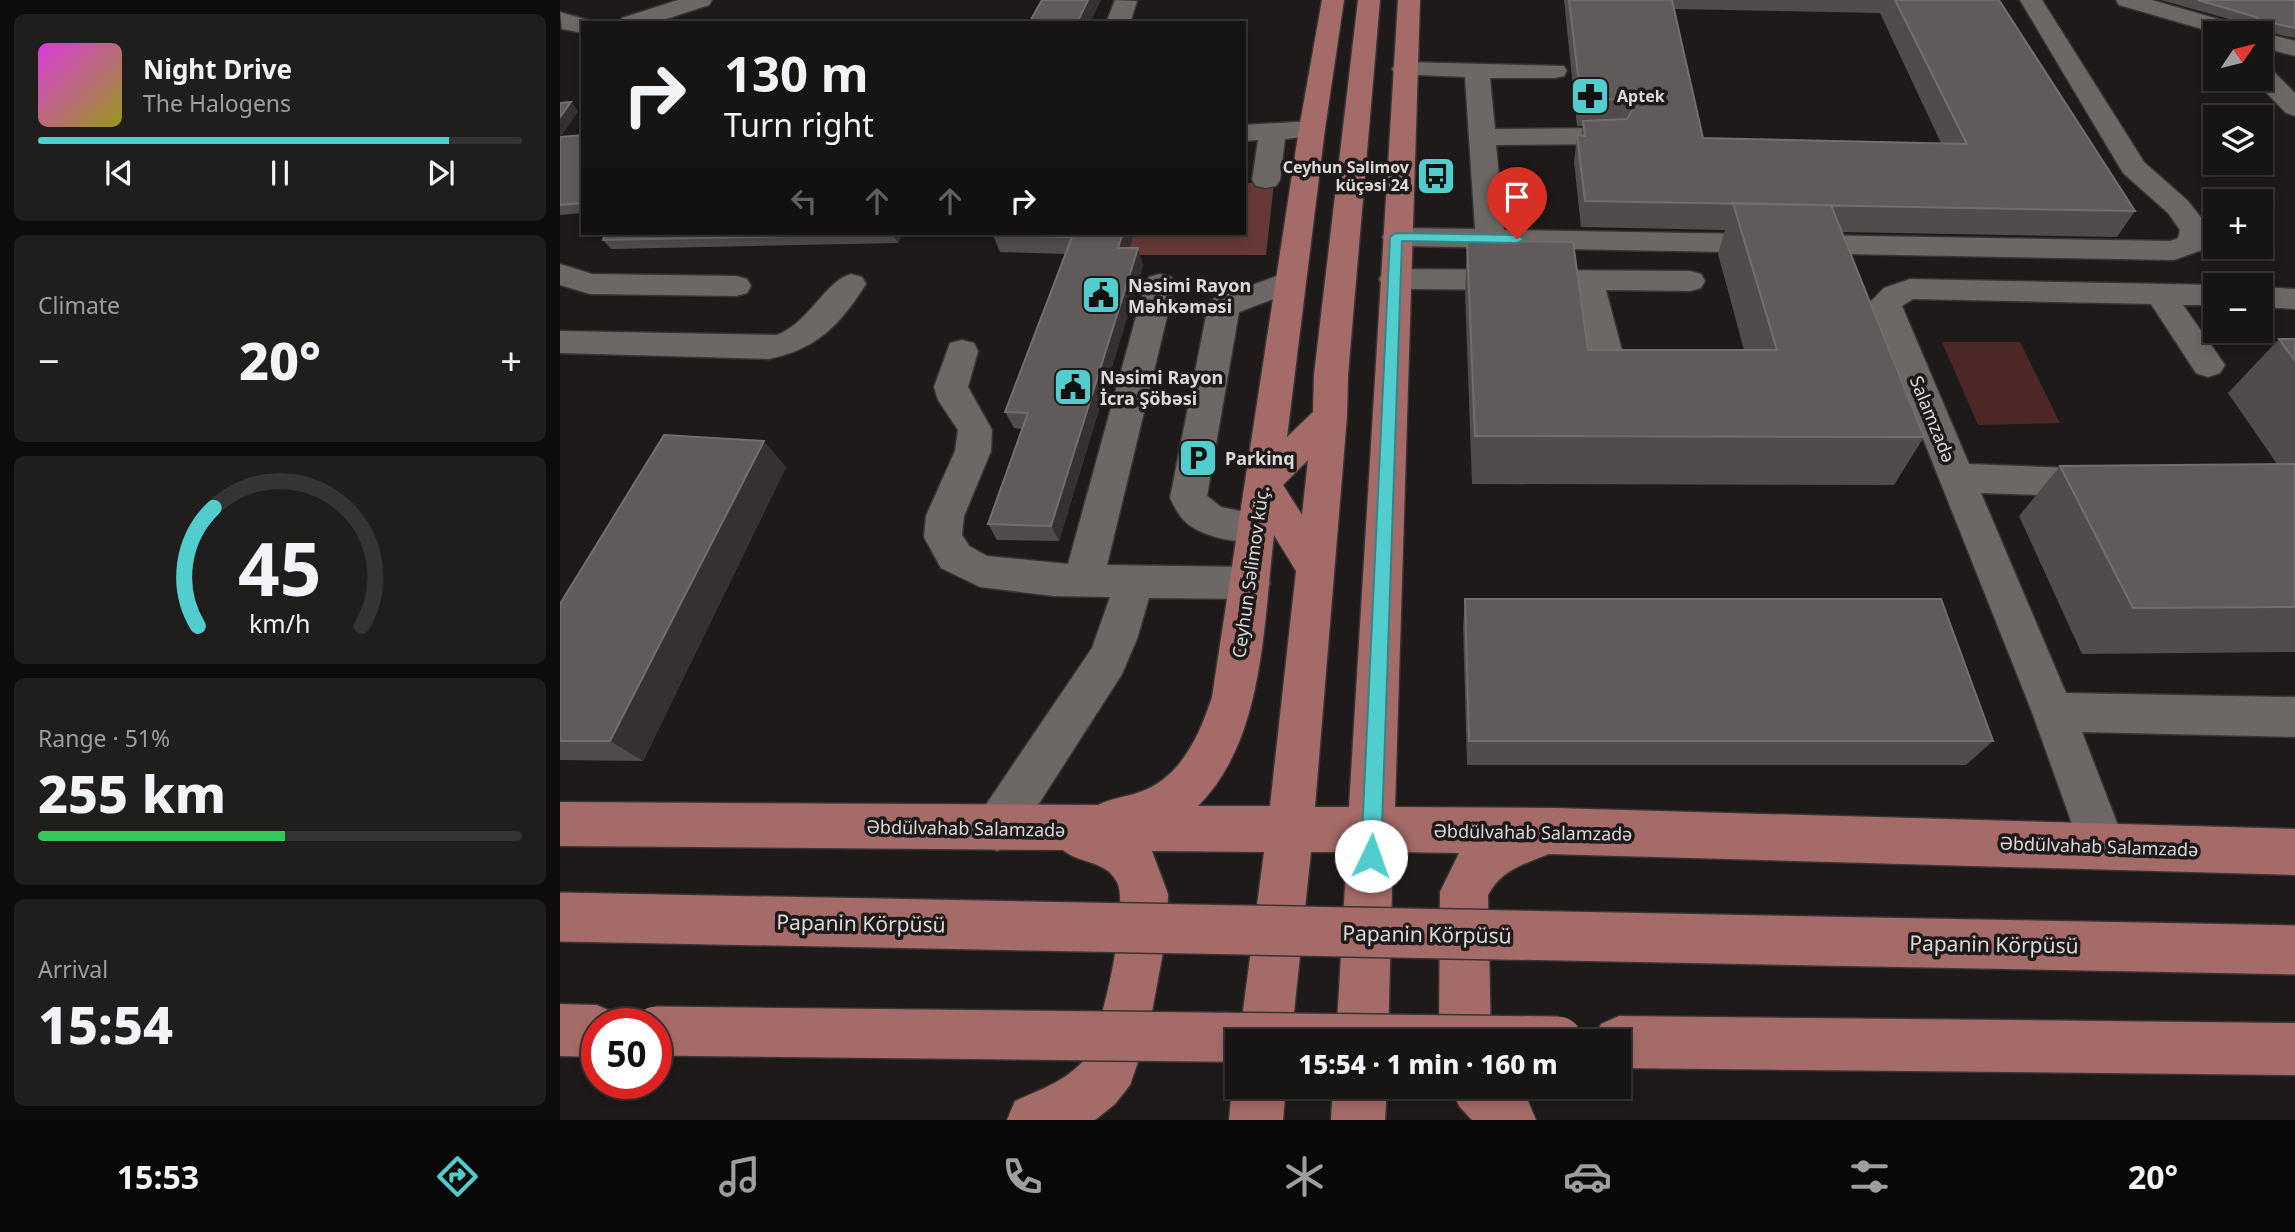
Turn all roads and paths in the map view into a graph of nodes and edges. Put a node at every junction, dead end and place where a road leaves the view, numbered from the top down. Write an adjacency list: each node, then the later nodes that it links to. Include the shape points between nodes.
1 (701, 0): 9 (lane)
2 (1333, 0): 20 (main road, Ceyhun Səlimov küç.)
3 (1347, 0): 12 (main road)
4 (1368, 0): 12 (main road)
5 (1409, 0): 15 (main road)
6 (2031, 0): 27 (lane, via 2133,167 2178,207 2195,229 2192,243 2174,251)
7 (2127, 0): 10 (lane)
8 (560, 19): 11 (lane)
9 (636, 21)
10 (2203, 25)
11 (581, 26)
12 (1364, 36): 44 (main road)
13 (2273, 43): 14 (lane)
14 (2295, 49)
15 (1404, 69): 16 (lane); 26 (main road)
16 (1478, 70): 17 (lane); 24 (lane)
17 (1555, 71)
18 (2273, 85): 19 (lane)
19 (2295, 108)
20 (1312, 129): 22 (lane); 30 (main road, Ceyhun Səlimov küç.)
21 (1246, 133): 22 (lane)
22 (1272, 133): 25 (lane)
23 (1613, 136): 24 (lane)
24 (1482, 137): 27 (lane)
25 (1266, 180)
26 (1396, 237): 27 (lane); 29 (main road)
27 (1490, 238)
28 (560, 274): 40 (lane)
29 (1395, 279): 32 (lane); 59 (main road)
30 (1291, 281): 46 (main road, Ceyhun Səlimov küç.); 48 (lane, via 1224,306 1188,498 1195,511 1210,520)
31 (1690, 281): 32 (lane)
32 (1588, 282): 43 (lane)
33 (851, 284): 40 (lane, via 806,337 787,346 769,348)
34 (1160, 284): 50 (lane)
35 (736, 286): 40 (lane)
36 (2160, 294): 37 (lane, Salamzadə); 42 (lane); 45 (lane, Salamzadə, via 1910,289 1885,303)
37 (2203, 296)
38 (2273, 297): 39 (lane)
39 (2295, 299)
40 (572, 317)
41 (962, 351): 50 (lane, via 951,387 975,430 973,451 945,516 943,537 955,557 980,571)
42 (2208, 365)
43 (1612, 377)
44 (1330, 416): 46 (main road); 49 (main road)
45 (1957, 478): 47 (lane); 53 (lane, Salamzadə)
46 (1262, 483): 48 (main road, Ceyhun Səlimov küç.); 49 (main road)
47 (2128, 484)
48 (1256, 528): 52 (main road, Ceyhun Səlimov küç.)
49 (1314, 567): 58 (main road)
50 (1083, 581): 51 (lane)
51 (1134, 582): 52 (lane); 56 (lane, via 1107,661)
52 (1250, 583): 57 (main road, Ceyhun Səlimov küç., via 1233,697 1223,732 1203,769 1182,794 1155,808 1124,819)
53 (2053, 712): 54 (lane); 61 (lane, Salamzadə)
54 (2295, 717)
55 (560, 824): 56 (main road, Əbdülvahab Salamzadə)
56 (997, 828): 57 (main road, Əbdülvahab Salamzadə)
57 (1058, 829): 58 (main road, Əbdülvahab Salamzadə); 77 (main road, via 1114,845 1136,869 1145,897 1144,923 1112,1065 1091,1091 1062,1110)
58 (1290, 830): 59 (main road, Əbdülvahab Salamzadə); 65 (main road)
59 (1372, 830): 60 (main road, Əbdülvahab Salamzadə); 66 (main road)
60 (1555, 831): 61 (main road, Əbdülvahab Salamzadə); 67 (main road, via 1501,847 1476,869 1464,892)
61 (2103, 846): 62 (main road, Əbdülvahab Salamzadə)
62 (2295, 852)
63 (560, 918): 64 (main road, Papanin Körpüsü, bridge)
64 (2295, 950)
65 (1266, 1029)
66 (1363, 1029)
67 (1465, 1029)
68 (560, 1030): 69 (main road)
69 (581, 1031)
70 (672, 1031): 71 (main road, bridge)
71 (1225, 1037)
72 (1631, 1042): 73 (main road)
73 (2295, 1049)
74 (1258, 1099): 78 (main road)
75 (1359, 1099): 79 (main road)
76 (1489, 1099): 80 (main road)
77 (1034, 1120)
78 (1256, 1120)
79 (1358, 1120)
80 (1509, 1120)

